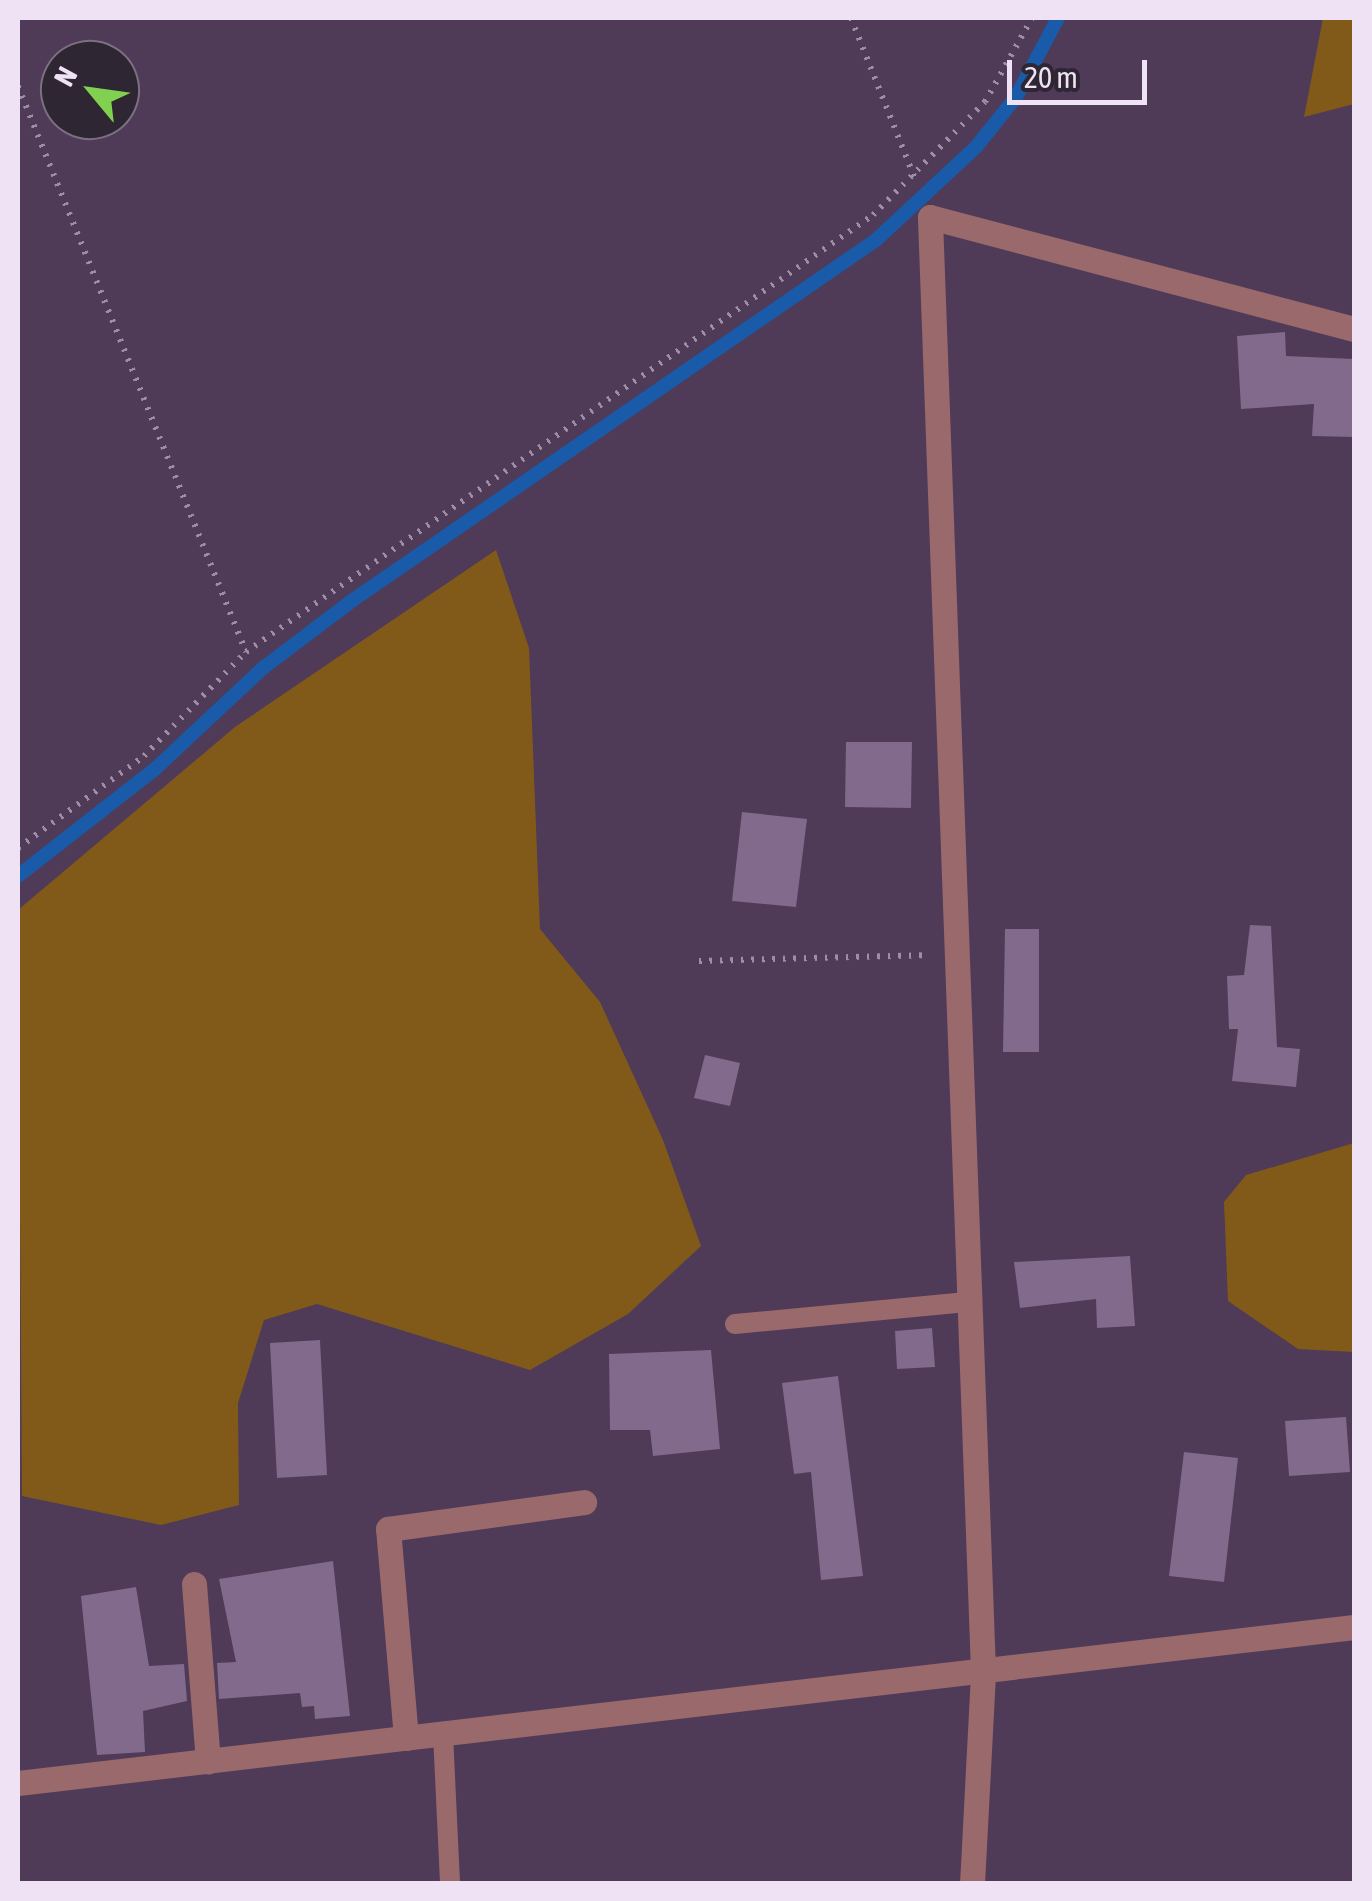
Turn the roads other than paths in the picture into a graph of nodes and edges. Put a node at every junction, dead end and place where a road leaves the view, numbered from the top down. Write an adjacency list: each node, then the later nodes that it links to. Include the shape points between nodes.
1 (1354, 329): 2 (street, via 930,217)
2 (967, 1302): 3 (lane); 7 (street)
3 (735, 1324)
4 (584, 1502): 9 (street, via 388,1528)
5 (194, 1584): 10 (street)
6 (1354, 1627): 7 (street)
7 (984, 1671): 8 (street); 13 (street)
8 (444, 1734): 9 (street); 12 (lane)
9 (406, 1738): 10 (street)
10 (208, 1761): 11 (street)
11 (18, 1784)
12 (450, 1884)
13 (972, 1884)

